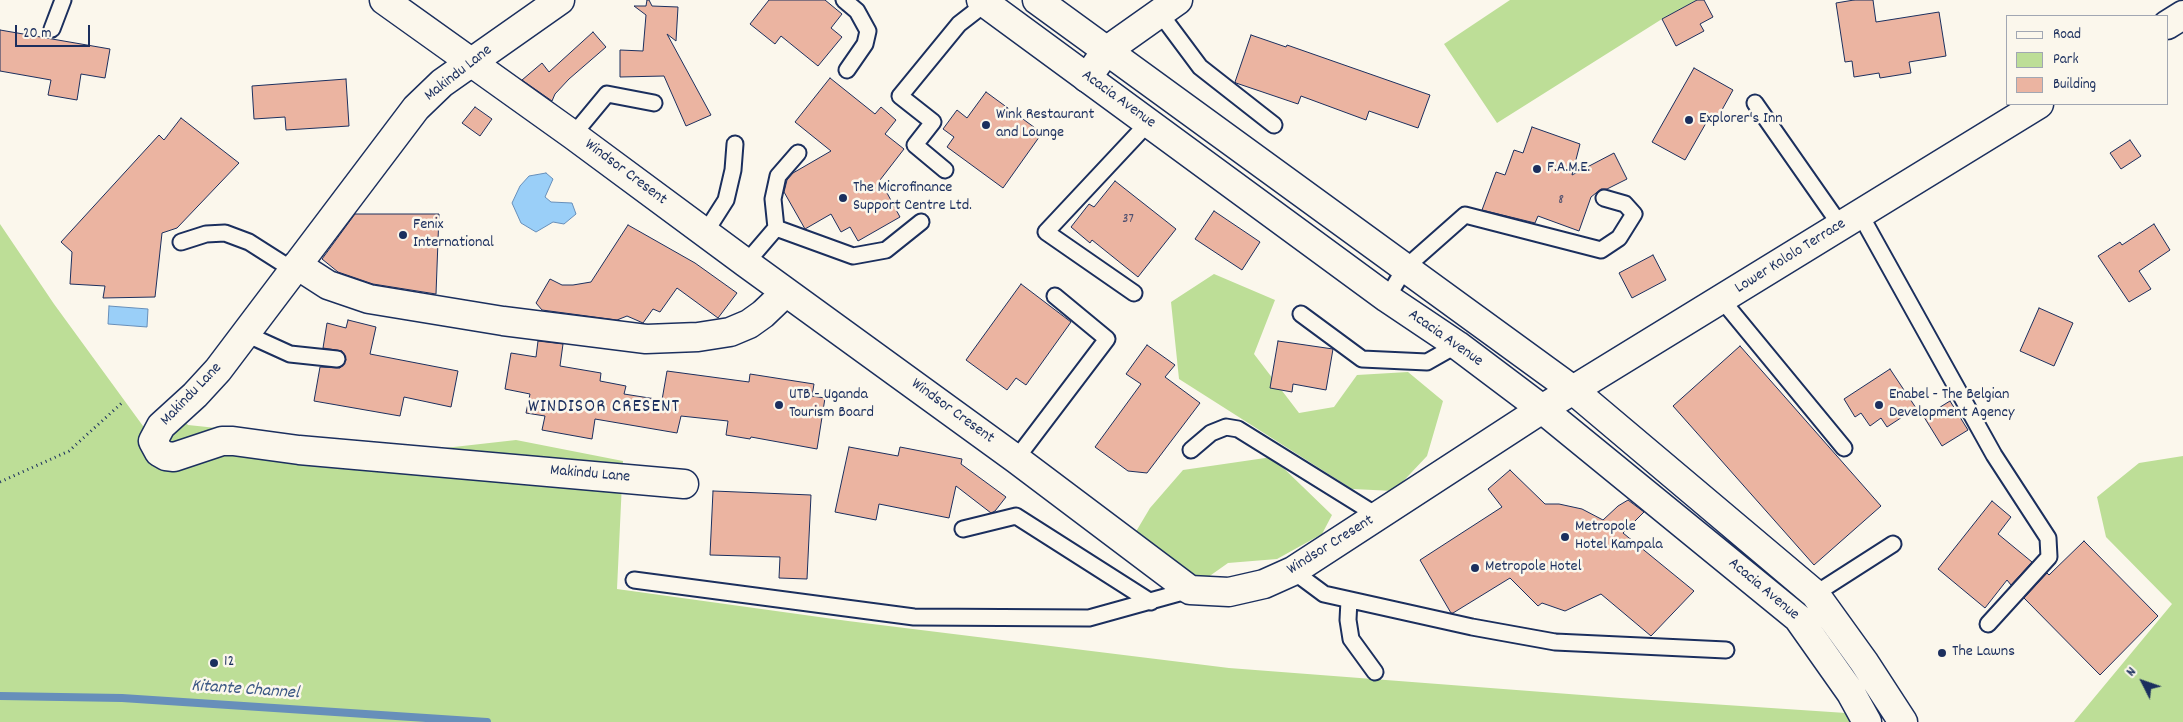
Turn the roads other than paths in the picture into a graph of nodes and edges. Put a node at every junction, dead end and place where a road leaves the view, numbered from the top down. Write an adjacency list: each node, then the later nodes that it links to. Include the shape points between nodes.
1 (63, 0): 10 (lane)
2 (384, 0): 12 (street, Windsor Cresent)
3 (560, 0): 12 (street, Makindu Lane)
4 (844, 0): 13 (lane, via 857,11 868,30 865,44)
5 (1037, 0): 11 (street, Acacia Avenue)
6 (984, 2): 14 (street, Acacia Avenue); 23 (lane, via 959,24 900,96 933,122 915,145)
7 (1169, 6): 11 (street); 19 (lane, via 1200,67)
8 (2183, 15): 9 (street)
9 (2168, 24)
10 (52, 29)
11 (1106, 51): 14 (street); 32 (street, Acacia Avenue)
12 (471, 62): 20 (street, Windsor Cresent); 31 (street, Makindu Lane, via 416,108)
13 (847, 70)
14 (1088, 78): 18 (street, Acacia Avenue)
15 (654, 103): 20 (lane, via 607,94)
16 (1755, 103): 25 (lane)
17 (2038, 105): 25 (street, Lower Kololo Terrace)
18 (1149, 122): 34 (lane, via 1046,232); 36 (street, Acacia Avenue)
19 (1274, 125)
20 (573, 135): 28 (street, Windsor Cresent)
21 (735, 144): 28 (lane, via 734,170 726,200)
22 (798, 153): 27 (lane, via 778,176 773,199)
23 (945, 170)
24 (1604, 198): 32 (lane, via 1625,204 1634,214 1619,238 1600,250 1464,214)
25 (1851, 220): 37 (street, Lower Kololo Terrace); 58 (lane, via 2048,538 2049,557)
26 (921, 222): 27 (lane, via 886,250 853,256)
27 (776, 228): 30 (lane)
28 (705, 233): 30 (street, Windsor Cresent)
29 (181, 242): 31 (lane, via 206,234 225,233)
30 (746, 263): 33 (street, Windsor Cresent)
31 (295, 267): 33 (street, via 328,285 369,299 503,322 646,339 730,332 763,314); 39 (street, Makindu Lane)
32 (1405, 268): 36 (lane); 42 (street, Acacia Avenue)
33 (786, 292): 46 (street, Windsor Cresent)
34 (1134, 293)
35 (1055, 296): 46 (lane, via 1106,339)
36 (1387, 298): 40 (street, Acacia Avenue)
37 (1722, 300): 42 (street, Lower Kololo Terrace); 44 (lane)
38 (1300, 314): 40 (lane, via 1362,359 1427,362)
39 (246, 334): 41 (lane, via 290,354); 47 (street, Makindu Lane, via 201,389 161,426 153,440 159,452 174,457 233,440 299,450)
40 (1457, 345): 43 (street, Acacia Avenue)
41 (337, 360)
42 (1574, 390): 43 (street, Lower Kololo Terrace); 54 (street, Acacia Avenue)
43 (1542, 409): 48 (street, Windsor Cresent); 57 (street, Acacia Avenue)
44 (1844, 448)
45 (1191, 450): 48 (lane, via 1226,427 1238,429)
46 (1016, 459): 53 (street, Windsor Cresent)
47 (684, 484)
48 (1378, 516): 51 (street, Windsor Cresent)
49 (963, 529): 56 (lane, via 1016,516)
50 (1893, 544): 54 (lane)
51 (1293, 572): 53 (street, Windsor Cresent, via 1264,584 1229,592); 55 (lane, via 1324,594)
52 (634, 580): 56 (lane, via 914,617 1089,618)
53 (1190, 590): 56 (lane)
54 (1815, 594): 57 (lane); 62 (street, Acacia Avenue)
55 (1349, 600): 59 (lane, via 1555,642); 60 (lane, via 1351,639)
56 (1151, 602)
57 (1798, 618): 61 (street, Acacia Avenue, via 1852,693)
58 (1988, 624)
59 (1726, 650)
60 (1375, 672)
61 (1867, 722)
62 (1903, 722)

